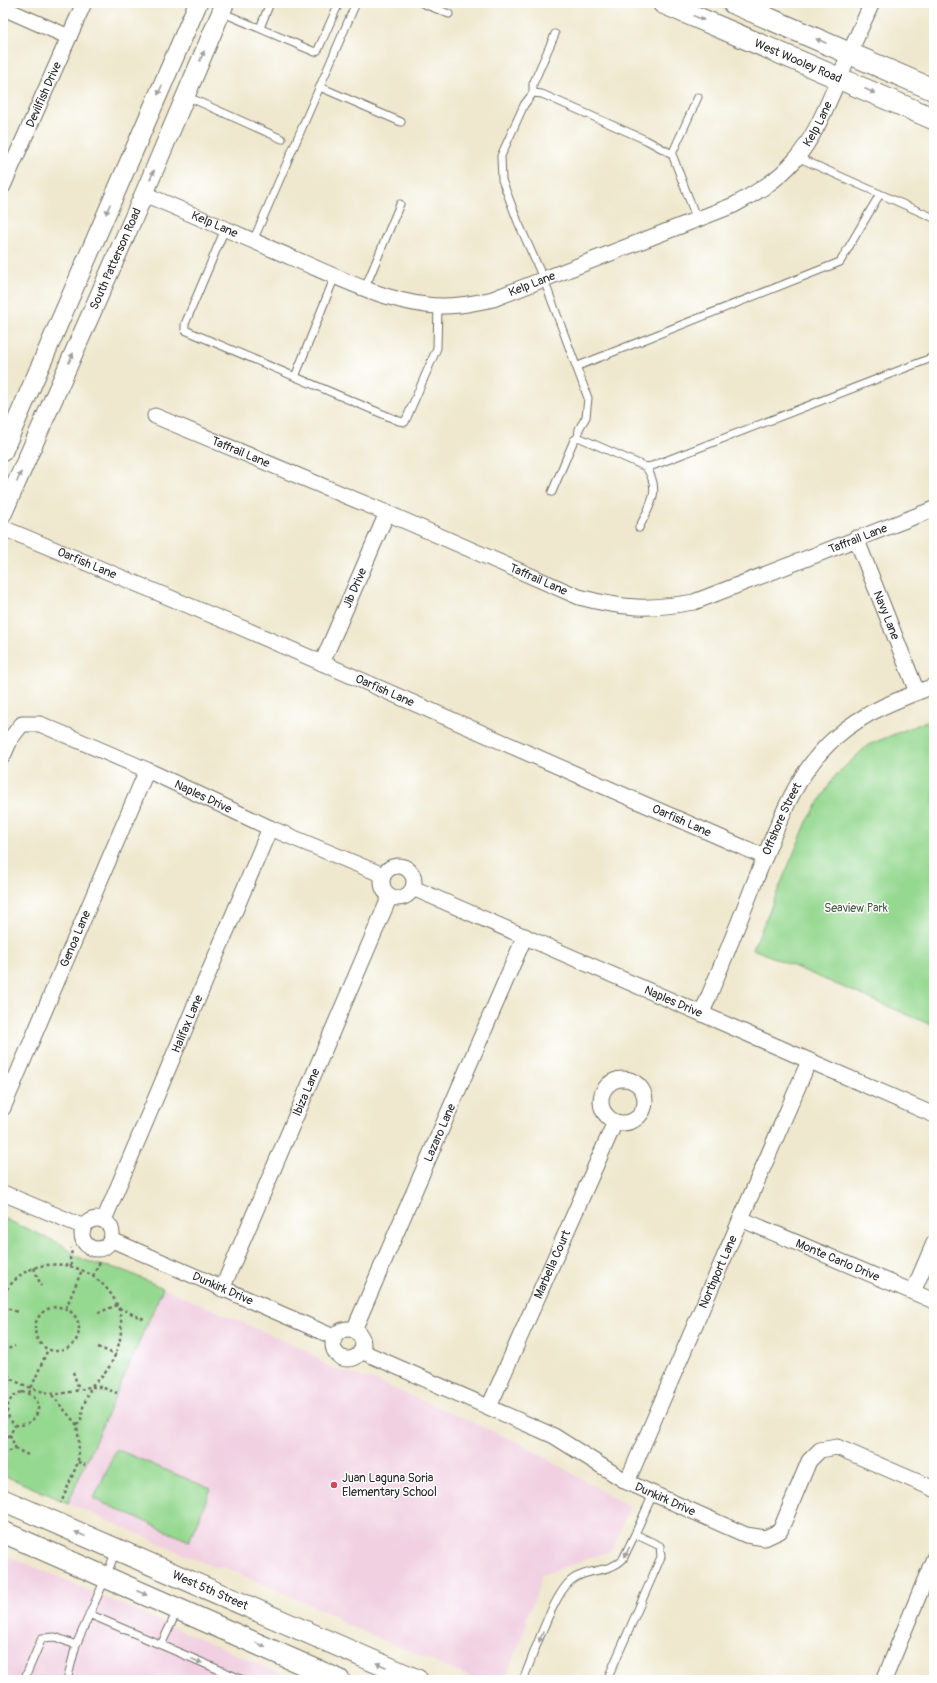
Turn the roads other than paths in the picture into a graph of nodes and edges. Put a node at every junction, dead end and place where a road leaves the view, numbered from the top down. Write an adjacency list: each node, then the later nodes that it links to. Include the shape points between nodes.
1 (84, 3): 15 (street, Devilfish Drive)
2 (198, 3): 45 (street, one-way to 45)
3 (270, 3): 13 (lane)
4 (339, 3): 13 (lane, via 315,52)
5 (356, 3): 18 (lane)
6 (422, 3): 12 (lane)
7 (663, 3): 17 (main road, West Wooley Road, one-way to 17)
8 (733, 3): 16 (main road, one-way to 8)
9 (872, 3): 16 (street, Kelp Lane)
10 (223, 7): 13 (lane); 21 (street, South Patterson Road, one-way to 10)
11 (3, 8): 15 (street)
12 (449, 14)
13 (260, 28)
14 (555, 34): 20 (lane, via 533,84)
15 (69, 37): 28 (street, Devilfish Drive)
16 (849, 53): 17 (street, Kelp Lane); 19 (main road)
17 (839, 77): 23 (main road, West Wooley Road, one-way to 23); 27 (street, Kelp Lane, via 810,140)
18 (320, 87): 24 (lane); 35 (lane)
19 (934, 90)
20 (533, 93): 26 (lane, via 542,94); 37 (lane, via 524,105 501,156 502,180)
21 (185, 96): 25 (lane); 29 (street, South Patterson Road, one-way to 21)
22 (698, 97): 26 (lane)
23 (934, 119)
24 (402, 122)
25 (282, 139)
26 (672, 154): 33 (lane)
27 (797, 157): 30 (lane); 33 (street, Kelp Lane, via 756,193 734,206)
28 (3, 185)
29 (144, 194): 34 (street, Kelp Lane); 49 (street, South Patterson Road, one-way to 29)
30 (880, 194): 32 (lane); 41 (lane, via 840,262)
31 (400, 204): 38 (lane)
32 (934, 218)
33 (697, 220): 37 (street, Kelp Lane)
34 (225, 229): 35 (street, Kelp Lane); 42 (lane, via 185,324 185,330)
35 (253, 241): 36 (street, Kelp Lane)
36 (335, 276): 38 (street, Kelp Lane); 42 (lane)
37 (544, 280): 39 (street, Kelp Lane, via 493,299 471,304); 41 (lane)
38 (365, 288): 39 (street, Kelp Lane, via 399,300)
39 (438, 305): 42 (lane, via 437,348 405,422)
40 (934, 357): 46 (lane)
41 (578, 366): 44 (lane, via 588,398 586,417 579,429)
42 (295, 376)
43 (154, 416): 50 (street, Taffrail Lane)
44 (578, 437): 46 (lane); 47 (lane, via 574,440)
45 (3, 452)
46 (646, 467): 52 (lane, via 653,476 655,494)
47 (552, 492)
48 (934, 509): 53 (street, Taffrail Lane)
49 (3, 513)
50 (387, 513): 53 (street, Taffrail Lane, via 579,597 610,605 638,608 666,607 719,594); 54 (street, Jib Drive)
51 (3, 528): 54 (street, Oarfish Lane)
52 (639, 528)
53 (856, 538): 56 (street, Navy Lane)
54 (322, 663): 60 (street, Oarfish Lane)
55 (934, 686): 56 (street, Offshore Street)
56 (917, 692): 60 (street, Offshore Street, via 857,720 817,756 792,796)
57 (3, 756): 58 (street, Naples Drive, via 10,738 22,724 40,724)
58 (146, 770): 59 (street, Naples Drive); 67 (street, Genoa Lane)
59 (270, 828): 61 (street, Naples Drive); 72 (street, Halifax Lane)
60 (765, 857): 65 (street, Offshore Street)
61 (383, 875): 62 (street, via 391,868 406,869 413,877); 63 (street, via 383,889)
62 (413, 888): 63 (street, via 401,898); 64 (street, Naples Drive)
63 (390, 896): 76 (street, Ibiza Lane)
64 (525, 936): 65 (street, Naples Drive); 79 (street, Lazaro Lane)
65 (702, 1013): 66 (street, Naples Drive)
66 (809, 1061): 68 (street, Naples Drive); 71 (street, Northport Lane)
67 (3, 1108)
68 (934, 1115)
69 (615, 1122): 82 (street, Marbella Court)
70 (3, 1193): 73 (street)
71 (741, 1219): 77 (street, Monte Carlo Drive); 83 (street, Northport Lane)
72 (104, 1220): 73 (street, via 90,1220); 74 (street, via 112,1231)
73 (84, 1227): 74 (street, via 84,1241 91,1248 100,1249)
74 (112, 1240): 76 (street, Dunkirk Drive)
75 (934, 1243): 77 (street)
76 (222, 1289): 80 (street, Dunkirk Drive)
77 (913, 1292): 78 (street, Monte Carlo Drive)
78 (934, 1301)
79 (354, 1330): 80 (street, via 340,1330); 81 (street, via 363,1341)
80 (334, 1337): 81 (street, via 333,1348 339,1356 349,1359)
81 (361, 1352): 82 (street, Dunkirk Drive)
82 (489, 1407): 83 (street, Dunkirk Drive, via 554,1436)
83 (627, 1482): 85 (street, Dunkirk Drive)
84 (934, 1489): 85 (street, Dunkirk Drive, via 837,1446 820,1450 810,1461 780,1531 764,1538 746,1535)
85 (653, 1494): 88 (lane)
86 (3, 1500): 89 (main road, West 5th Street, one-way to 86)
87 (3, 1532): 91 (main road)
88 (636, 1534): 101 (lane, one-way to 101, via 620,1562 613,1567 573,1579 566,1585 557,1598); 102 (lane, via 660,1546 661,1557)
89 (116, 1550): 91 (lane); 100 (main road, West 5th Street, one-way to 89)
90 (934, 1558): 103 (street)
91 (106, 1577): 92 (main road, one-way to 92); 93 (lane)
92 (178, 1609): 95 (lane); 99 (main road, one-way to 99)
93 (89, 1614): 94 (lane); 95 (lane)
94 (76, 1645): 96 (lane, via 55,1637 42,1638); 97 (lane)
95 (161, 1645): 98 (lane, one-way to 98)
96 (24, 1680)
97 (67, 1680)
98 (243, 1680)
99 (339, 1680)
100 (417, 1680)
101 (524, 1680)
102 (608, 1680)
103 (884, 1680)

